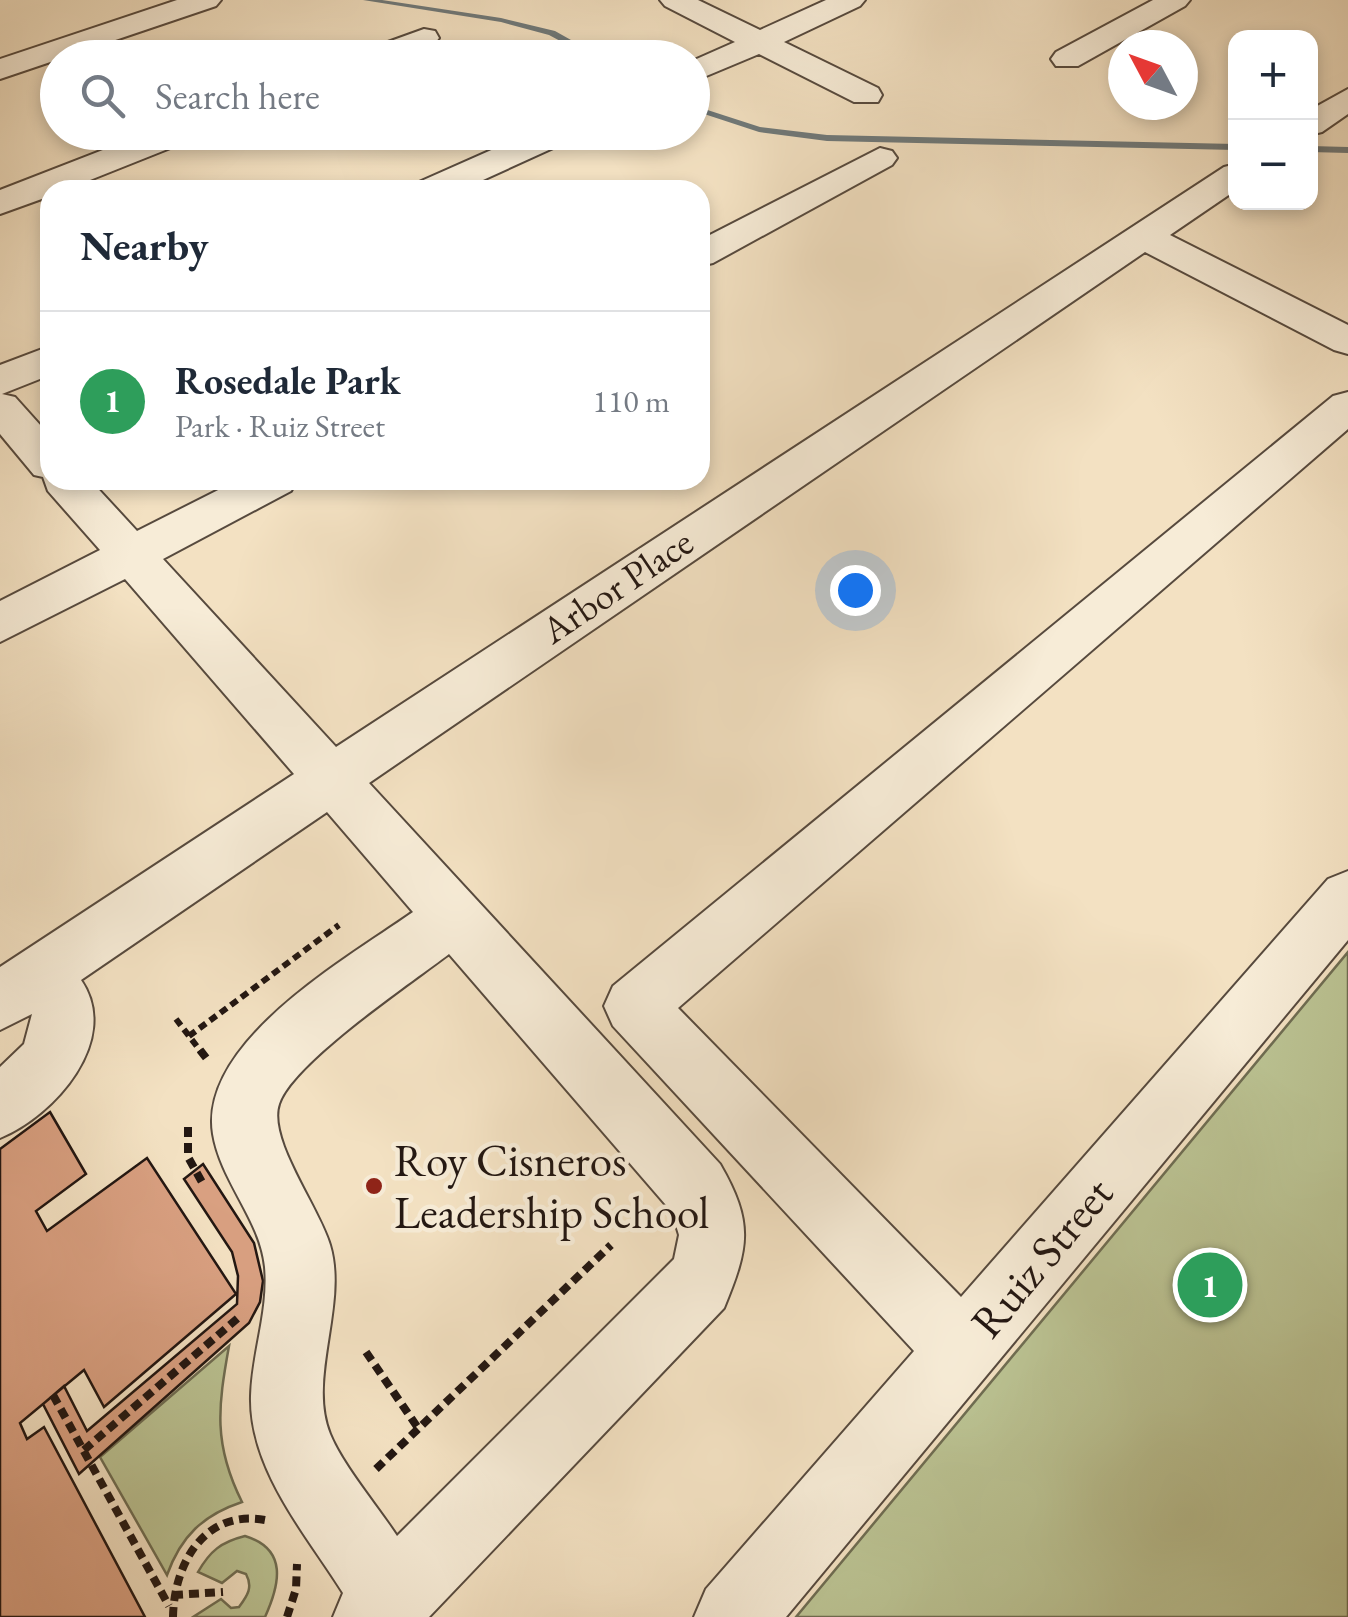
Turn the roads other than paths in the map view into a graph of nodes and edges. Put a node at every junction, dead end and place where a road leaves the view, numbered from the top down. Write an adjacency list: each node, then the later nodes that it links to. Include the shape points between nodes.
1 (206, 0): 6 (street)
2 (675, 0): 8 (street)
3 (850, 0): 8 (street)
4 (1175, 0): 10 (street)
5 (424, 38): 7 (street)
6 (88, 40)
7 (419, 40)
8 (759, 42): 11 (street); 13 (street)
9 (40, 56): 12 (street)
10 (1068, 59)
11 (710, 65)
12 (0, 70)
13 (866, 95)
14 (1348, 100): 15 (street)
15 (1318, 120)
16 (136, 150): 20 (street)
17 (521, 150): 21 (street)
18 (880, 158): 25 (street)
19 (1228, 179): 24 (street, Arbor Place)
20 (59, 180)
21 (454, 180)
22 (40, 187): 23 (street)
23 (0, 203)
24 (1143, 236): 26 (street); 36 (street, Arbor Place)
25 (710, 250)
26 (1348, 340)
27 (40, 363): 28 (street)
28 (0, 381)
29 (1348, 406): 41 (street, via 634,1006)
30 (0, 407): 31 (street)
31 (40, 453)
32 (73, 490): 34 (street)
33 (255, 490): 34 (street)
34 (129, 554): 35 (street); 36 (street)
35 (0, 623)
36 (328, 779): 38 (street); 39 (street, Arbor Place)
37 (1348, 897): 41 (street, Ruiz Street)
38 (452, 917): 42 (street, via 274,1055 251,1088 242,1124 248,1153 289,1219 298,1252 289,1404 294,1444 335,1509); 42 (street, via 696,1188 712,1213 714,1246 700,1283)
39 (21, 987): 40 (street, via 64,1007 60,1036 53,1060 36,1081)
40 (0, 1106)
41 (962, 1350): 43 (street, Ruiz Street)
42 (382, 1608)
43 (734, 1617)

